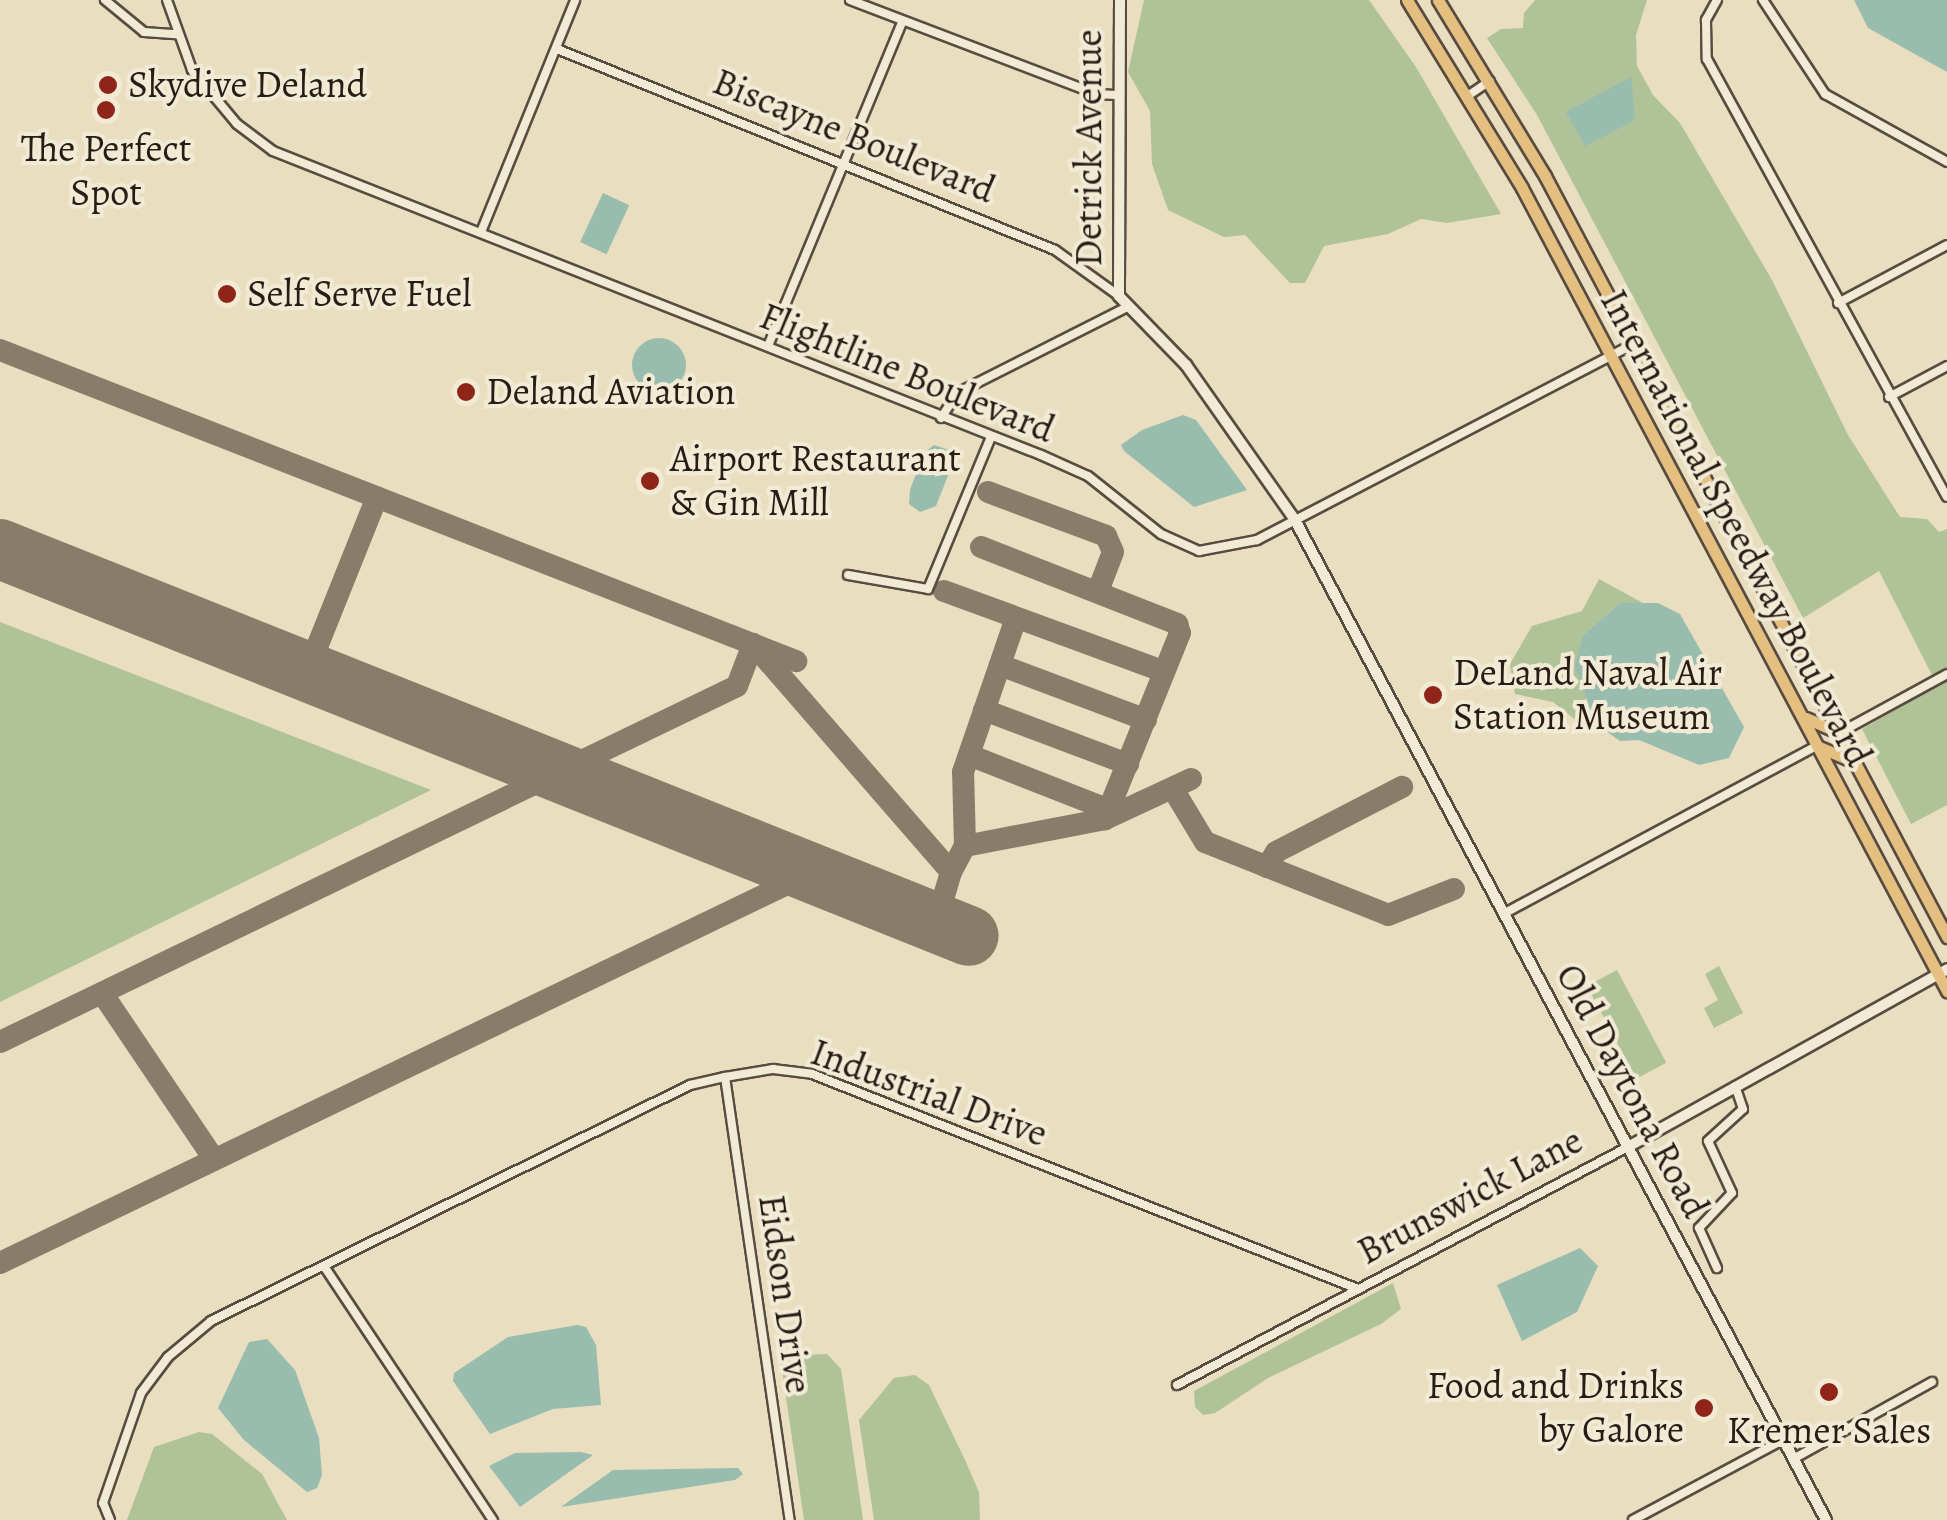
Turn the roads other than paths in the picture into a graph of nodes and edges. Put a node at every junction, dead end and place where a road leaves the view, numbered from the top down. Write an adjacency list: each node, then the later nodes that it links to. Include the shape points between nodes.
1 (106, 0): 11 (street, via 144,32)
2 (167, 0): 11 (street, Flightline Boulevard)
3 (575, 0): 12 (street)
4 (850, 0): 10 (street)
5 (1120, 0): 14 (street, Detrick Avenue)
6 (1407, 0): 15 (main road, International Speedway Boulevard)
7 (1438, 0): 13 (main road, International Speedway Boulevard)
8 (1717, 0): 21 (street, via 1706,20 1707,60)
9 (1763, 0): 17 (street, via 1825,94)
10 (902, 22): 14 (street); 16 (street)
11 (176, 34): 18 (street, Flightline Boulevard, via 208,93 258,142)
12 (557, 49): 16 (street, Biscayne Boulevard); 18 (street)
13 (1490, 81): 15 (street); 23 (main road, International Speedway Boulevard)
14 (1116, 95): 20 (street, Detrick Avenue)
15 (1469, 95): 25 (main road, International Speedway Boulevard)
16 (843, 161): 20 (street, Biscayne Boulevard, via 1055,250); 24 (street)
17 (1947, 162)
18 (481, 232): 24 (street, Flightline Boulevard)
19 (1947, 245): 21 (street)
20 (1120, 296): 22 (street)
21 (1838, 303): 27 (street)
22 (1127, 308): 28 (street, via 957,393); 32 (street, via 1186,365)
23 (1634, 344): 25 (street, Flightline Boulevard); 36 (main road, International Speedway Boulevard)
24 (768, 346): 28 (street, Flightline Boulevard)
25 (1611, 356): 32 (street, Flightline Boulevard); 35 (main road, International Speedway Boulevard)
26 (1947, 366): 27 (street)
27 (1889, 397): 30 (street)
28 (941, 418): 29 (street, Flightline Boulevard)
29 (991, 438): 32 (street, Flightline Boulevard, via 1088,476 1161,534 1199,551 1242,547); 33 (street, via 928,590)
30 (1944, 486): 31 (street)
31 (1947, 497)
32 (1294, 520): 39 (street, Old Daytona Road)
33 (848, 575)
34 (1947, 674): 36 (street)
35 (1800, 712): 36 (main road); 37 (main road, International Speedway Boulevard)
36 (1839, 733): 38 (main road, International Speedway Boulevard)
37 (1818, 746): 38 (main road, via 1837,750); 39 (street); 41 (main road, International Speedway Boulevard)
38 (1857, 766): 40 (main road, International Speedway Boulevard)
39 (1505, 914): 45 (street, Old Daytona Road)
40 (1947, 937)
41 (1942, 971): 42 (main road, International Speedway Boulevard); 44 (street, Brunswick Lane)
42 (1947, 991)
43 (725, 1077): 46 (street, Industrial Drive, via 690,1085); 48 (street, Industrial Drive, via 773,1069 812,1074); 55 (street, Eidson Drive)
44 (1735, 1086): 45 (street, Brunswick Lane); 47 (street, via 1743,1109 1708,1141 1732,1194 1699,1228)
45 (1626, 1148): 48 (street, Brunswick Lane); 51 (street, Old Daytona Road)
46 (324, 1266): 53 (street, Industrial Drive, via 211,1321 168,1357 141,1393 111,1474 102,1503); 54 (street)
47 (1717, 1268)
48 (1358, 1289): 50 (street, Brunswick Lane)
49 (1932, 1382): 52 (street)
50 (1177, 1385)
51 (1784, 1440): 52 (street, Old Daytona Road); 56 (street)
52 (1793, 1459): 57 (street, Old Daytona Road)
53 (110, 1520)
54 (493, 1520)
55 (790, 1520)
56 (1633, 1520)
57 (1826, 1520)

